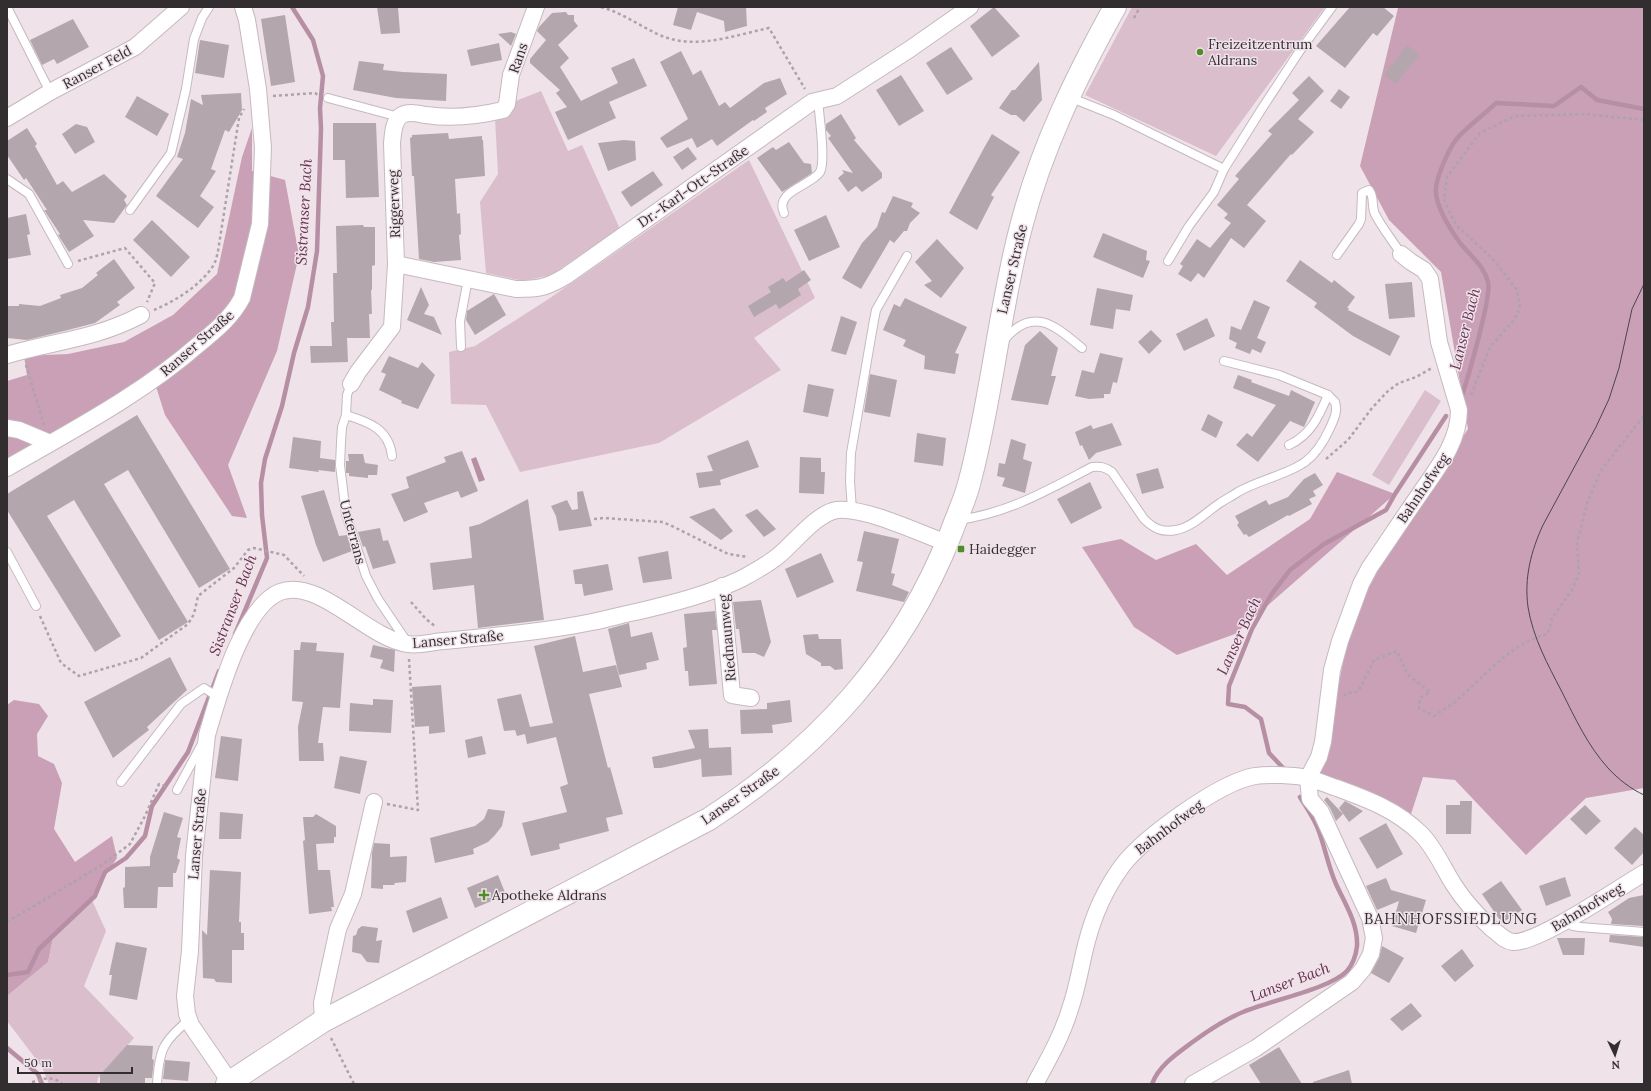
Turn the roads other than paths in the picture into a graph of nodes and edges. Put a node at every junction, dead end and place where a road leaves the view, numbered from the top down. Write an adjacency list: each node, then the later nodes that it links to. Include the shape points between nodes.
1 (7, 7): 9 (lane)
2 (181, 7): 9 (street, Ranser Feld, via 135,47)
3 (209, 7): 17 (lane, via 194,39 186,89 171,153)
4 (243, 7): 36 (street, Ranser Straße, via 259,93 263,148 260,224 242,298 237,309 216,331 161,376)
5 (536, 7): 13 (street, Rans, via 512,75 508,104 503,110 454,117 410,113)
6 (970, 7): 12 (street, Dr.-Karl-Ott-Straße, via 837,96)
7 (1115, 7): 10 (main road, Lanser Straße)
8 (1332, 7): 15 (lane, via 1299,52)
9 (50, 92): 14 (street, Ranser Feld)
10 (1068, 97): 15 (lane, via 1121,118); 27 (main road, Lanser Straße, via 1021,224)
11 (328, 98): 13 (lane)
12 (815, 101): 18 (lane, via 822,149 821,168 815,177 785,198 782,205); 25 (street, Dr.-Karl-Ott-Straße, via 549,286 516,289)
13 (399, 117): 24 (street, Riggerweg, via 392,143)
14 (7, 118)
15 (1224, 169): 22 (lane, via 1214,192)
16 (7, 179): 23 (lane, via 29,194)
17 (130, 210)
18 (784, 212)
19 (1401, 254): 20 (lane, Bahnhofweg, via 1375,215 1372,206 1373,196 1369,190 1362,193 1359,224); 50 (street, Bahnhofweg, via 1424,270 1430,279 1439,342 1459,410 1455,434 1443,461 1361,584 1332,670 1326,725 1319,757)
20 (1337, 255)
21 (907, 256): 40 (lane, via 876,310 851,454)
22 (1168, 261)
23 (68, 264)
24 (396, 264): 25 (street, Dr.-Karl-Ott-Straße); 32 (street, Riggerweg, via 392,327)
25 (468, 279): 28 (lane, via 460,321)
26 (141, 315): 30 (street, via 106,331)
27 (997, 338): 29 (lane, via 1005,339 1024,323 1038,320 1053,326); 41 (main road, Lanser Straße, via 970,483)
28 (461, 347)
29 (1082, 348)
30 (14, 353)
31 (1224, 361): 33 (lane, via 1279,375)
32 (351, 384): 34 (lane, Unterrans, via 347,396)
33 (1328, 395): 37 (lane, via 1313,426); 41 (lane, via 1336,402 1336,416 1316,452 1295,468 1243,489 1185,527 1166,531 1150,525 1112,472 1099,466 1092,467 999,512)
34 (346, 415): 38 (lane, via 362,420 380,431 391,446); 46 (lane, Unterrans, via 341,435 340,465 346,514 366,576)
35 (7, 428): 36 (street, via 19,430)
36 (50, 443): 39 (street, Ranser Straße)
37 (1289, 445)
38 (392, 456)
39 (7, 468)
40 (852, 510): 42 (street, Lanser Straße); 44 (street, Lanser Straße, via 834,511 822,516 762,567)
41 (955, 521): 42 (main road, Lanser Straße)
42 (946, 543): 58 (main road, Lanser Straße, via 914,612 868,679 803,749 764,782 709,819)
43 (7, 552): 45 (lane)
44 (722, 586): 46 (street, Lanser Straße, via 679,602 594,622); 48 (street, Riednaunweg, via 732,695)
45 (36, 606)
46 (408, 645): 47 (street, Lanser Straße, via 384,637 334,604 309,594 284,591 271,597 261,606)
47 (211, 692): 49 (street, Lanser Straße); 51 (lane, via 181,704)
48 (751, 698)
49 (207, 735): 52 (lane); 57 (street, Lanser Straße, via 194,856 190,951 185,996)
50 (1308, 778): 55 (street, Bahnhofweg, via 1373,801 1406,820 1430,844 1461,895 1504,939 1523,941); 61 (street, Bahnhofweg, via 1266,775 1230,785 1172,822 1139,848 1123,865 1099,907 1086,943 1070,1009 1061,1034); 62 (street, via 1310,799 1320,812 1370,918 1374,938 1371,954 1352,982 1256,1048)
51 (121, 782)
52 (177, 790)
53 (374, 802): 58 (street, via 353,894 338,929 322,1003)
54 (1644, 873): 55 (street, Bahnhofweg)
55 (1565, 921): 56 (lane, via 1580,927)
56 (1644, 932)
57 (189, 1020): 59 (street, Lanser Straße); 60 (lane, via 163,1047)
58 (323, 1021): 59 (main road, Lanser Straße)
59 (228, 1083)
60 (157, 1084)
61 (1034, 1084)
62 (1194, 1084)

